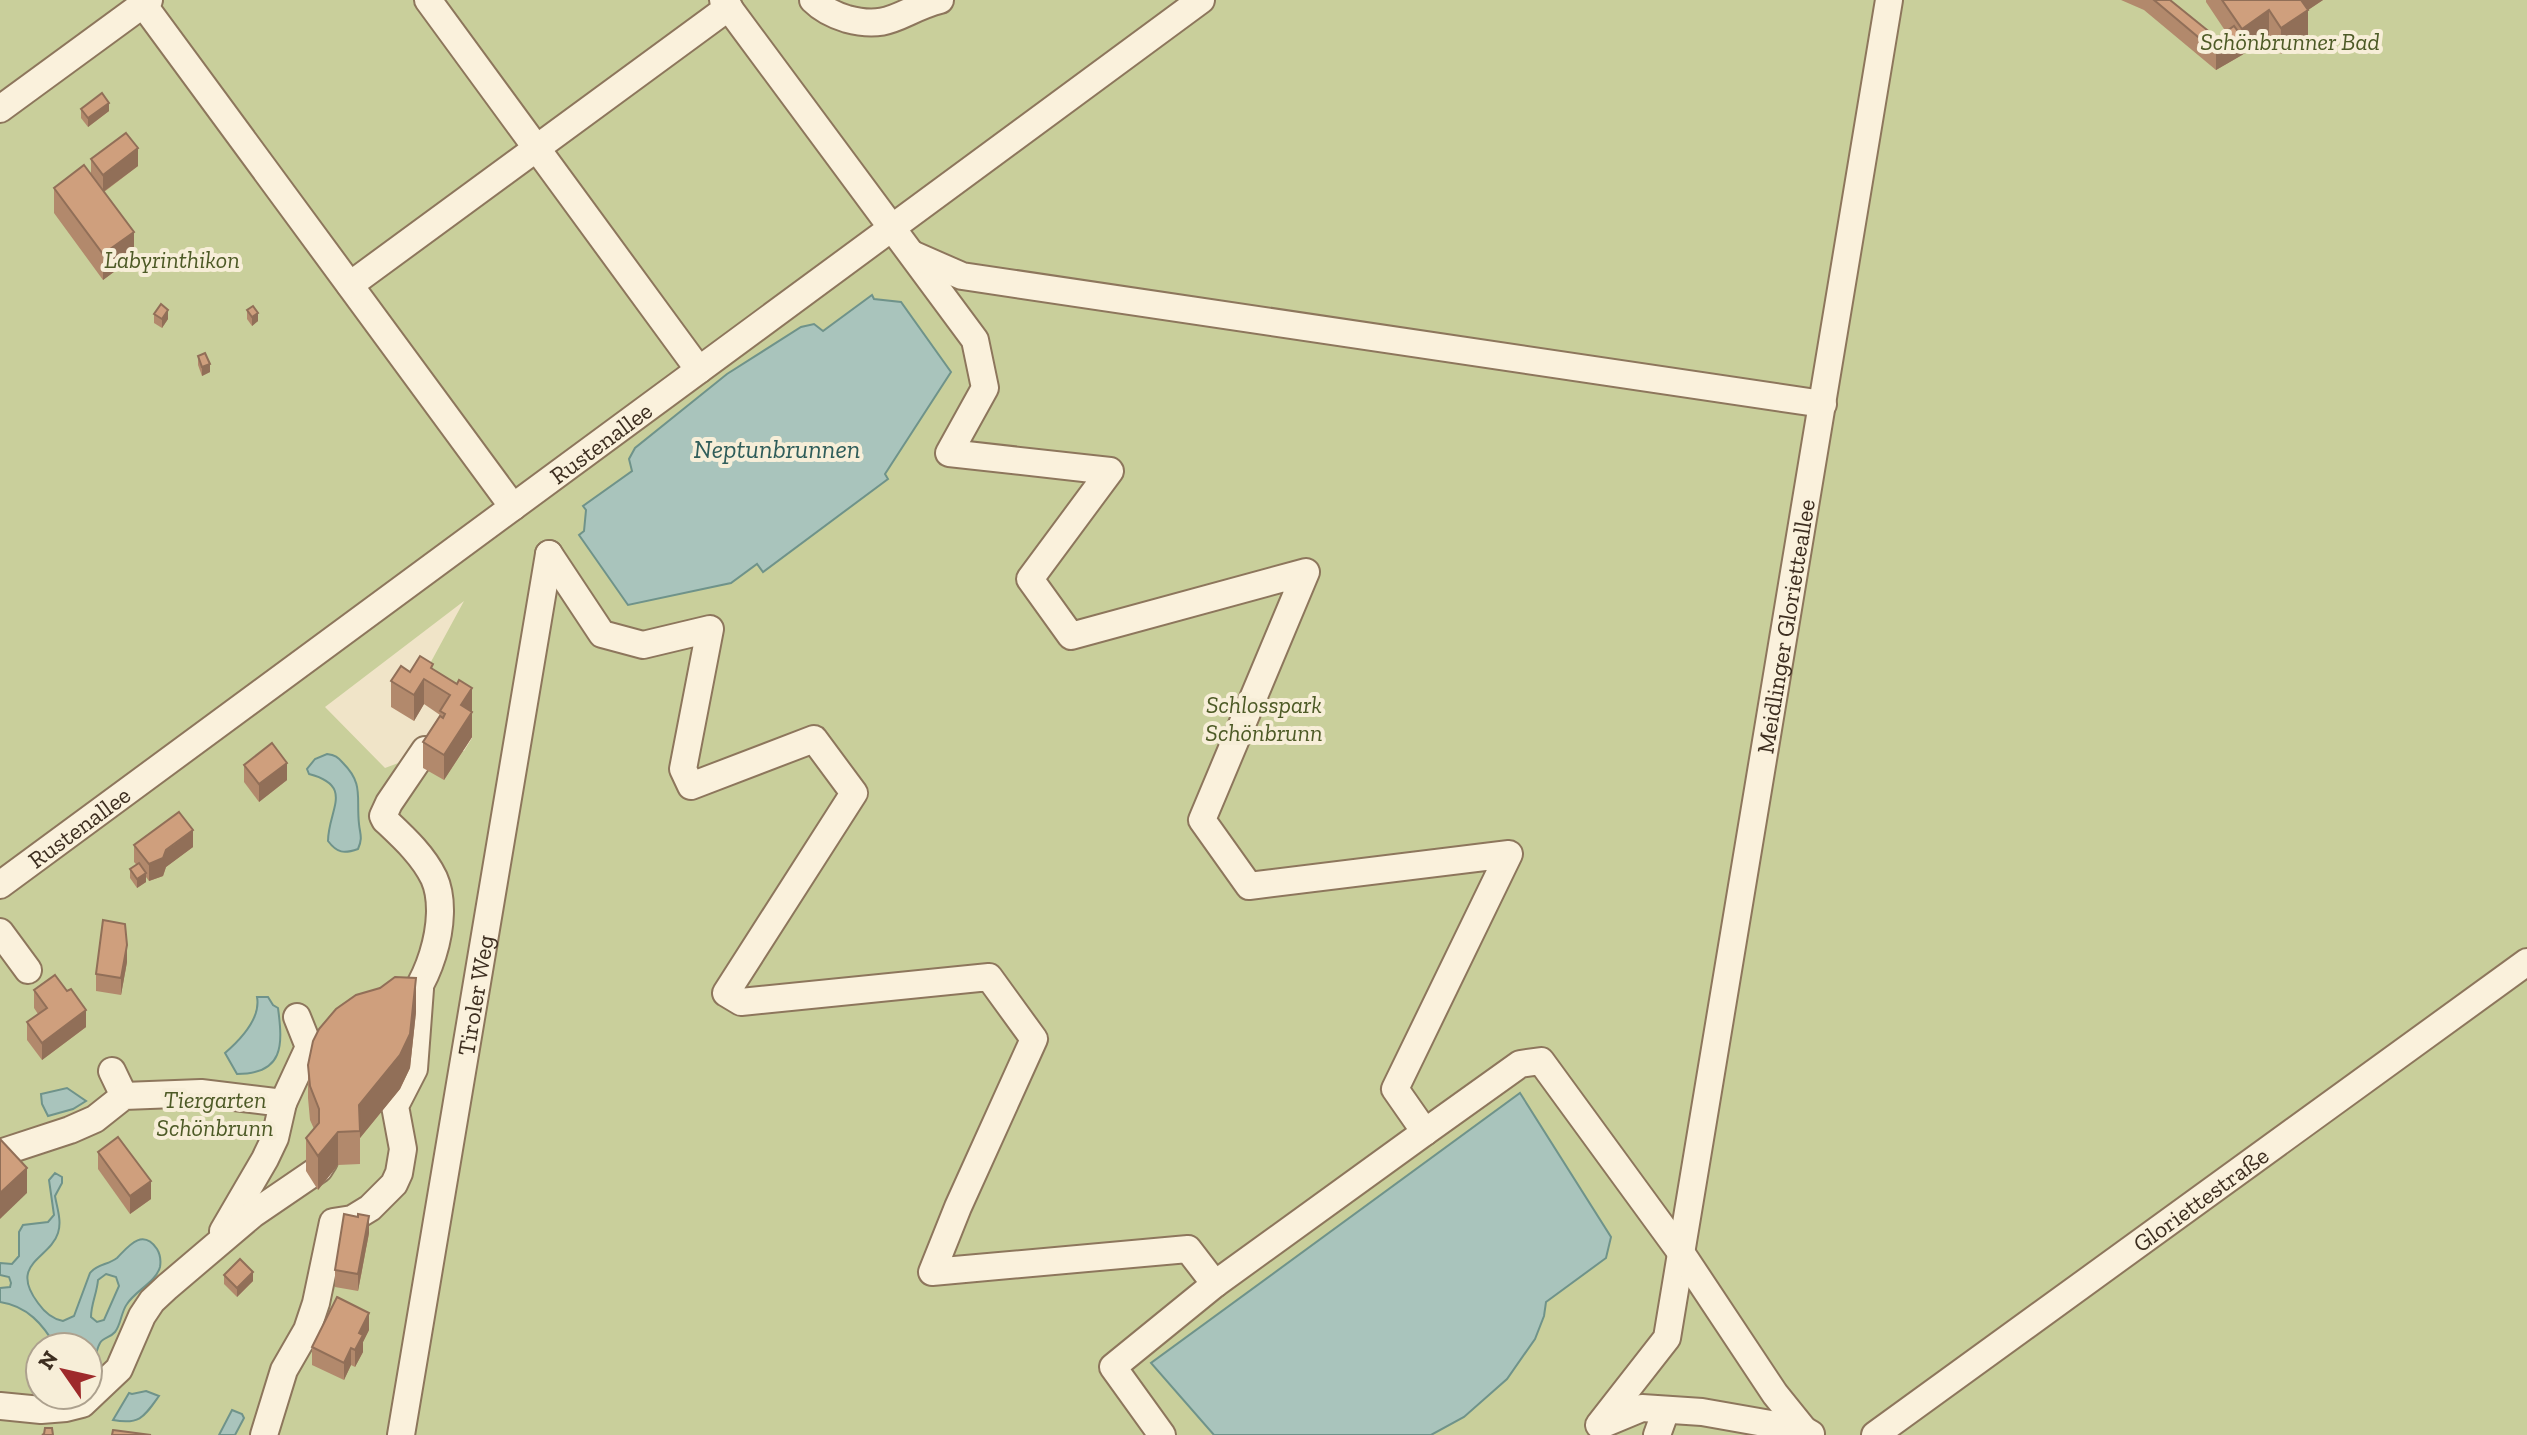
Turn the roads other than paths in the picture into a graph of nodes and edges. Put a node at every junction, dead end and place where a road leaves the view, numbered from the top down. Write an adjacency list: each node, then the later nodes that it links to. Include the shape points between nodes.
1 (428, 0): 10 (street)
2 (813, 0): 8 (street, via 822,9)
3 (940, 0): 8 (street, via 887,22 866,24)
4 (1201, 0): 11 (street, Rustenallee)
5 (1889, 0): 15 (street, Meidlinger Glorietteallee)
6 (144, 1): 9 (street); 13 (street)
7 (726, 4): 10 (street); 11 (street)
8 (844, 9)
9 (0, 109)
10 (537, 148): 13 (street); 14 (street)
11 (892, 228): 12 (street); 14 (street, Rustenallee)
12 (911, 253): 15 (street, via 962,276); 31 (street, via 975,340 985,388 949,453 1110,471 1030,579 1071,636 1306,572 1202,820 1249,886 1509,854 1395,1089)
13 (350, 285): 16 (street)
14 (699, 370): 16 (street, Rustenallee)
15 (1823, 404): 34 (street, Meidlinger Glorietteallee)
16 (513, 507): 18 (street, Rustenallee)
17 (425, 750): 22 (street, via 383,816 425,863 438,889 440,919)
18 (0, 885)
19 (0, 932): 21 (street)
20 (2527, 962): 44 (street, Gloriettestraße)
21 (28, 970)
22 (420, 989): 24 (street, via 404,1011); 40 (street, via 414,1069 395,1106 403,1149 399,1173 370,1208 333,1222 316,1303 284,1370)
23 (297, 1017): 29 (street, via 309,1047)
24 (363, 1033)
25 (330, 1055): 27 (street)
26 (112, 1071): 28 (street)
27 (314, 1095)
28 (124, 1096): 29 (street, via 201,1093); 32 (street, via 95,1119)
29 (283, 1103): 33 (street, via 275,1138)
30 (320, 1129): 33 (street, via 327,1144 319,1169)
31 (1425, 1132): 34 (street, via 1520,1064 1541,1061); 35 (street)
32 (0, 1153)
33 (217, 1243): 36 (street, via 152,1301 119,1369 82,1404 41,1410)
34 (1682, 1254): 38 (street, Meidlinger Glorietteallee, via 1667,1338); 39 (street)
35 (1215, 1284): 41 (street, Tiroler Weg, via 1188,1249 932,1272 1034,1039 989,977 741,1002 726,993 854,793 814,739 691,786 683,769 710,629 643,645 602,634 549,554); 42 (street, via 1113,1367)
36 (0, 1406)
37 (1666, 1410): 38 (street, via 1642,1408); 39 (street); 43 (street)
38 (1594, 1430)
39 (1804, 1433)
40 (264, 1435)
41 (401, 1435)
42 (1162, 1435)
43 (1657, 1435)
44 (1875, 1435)

